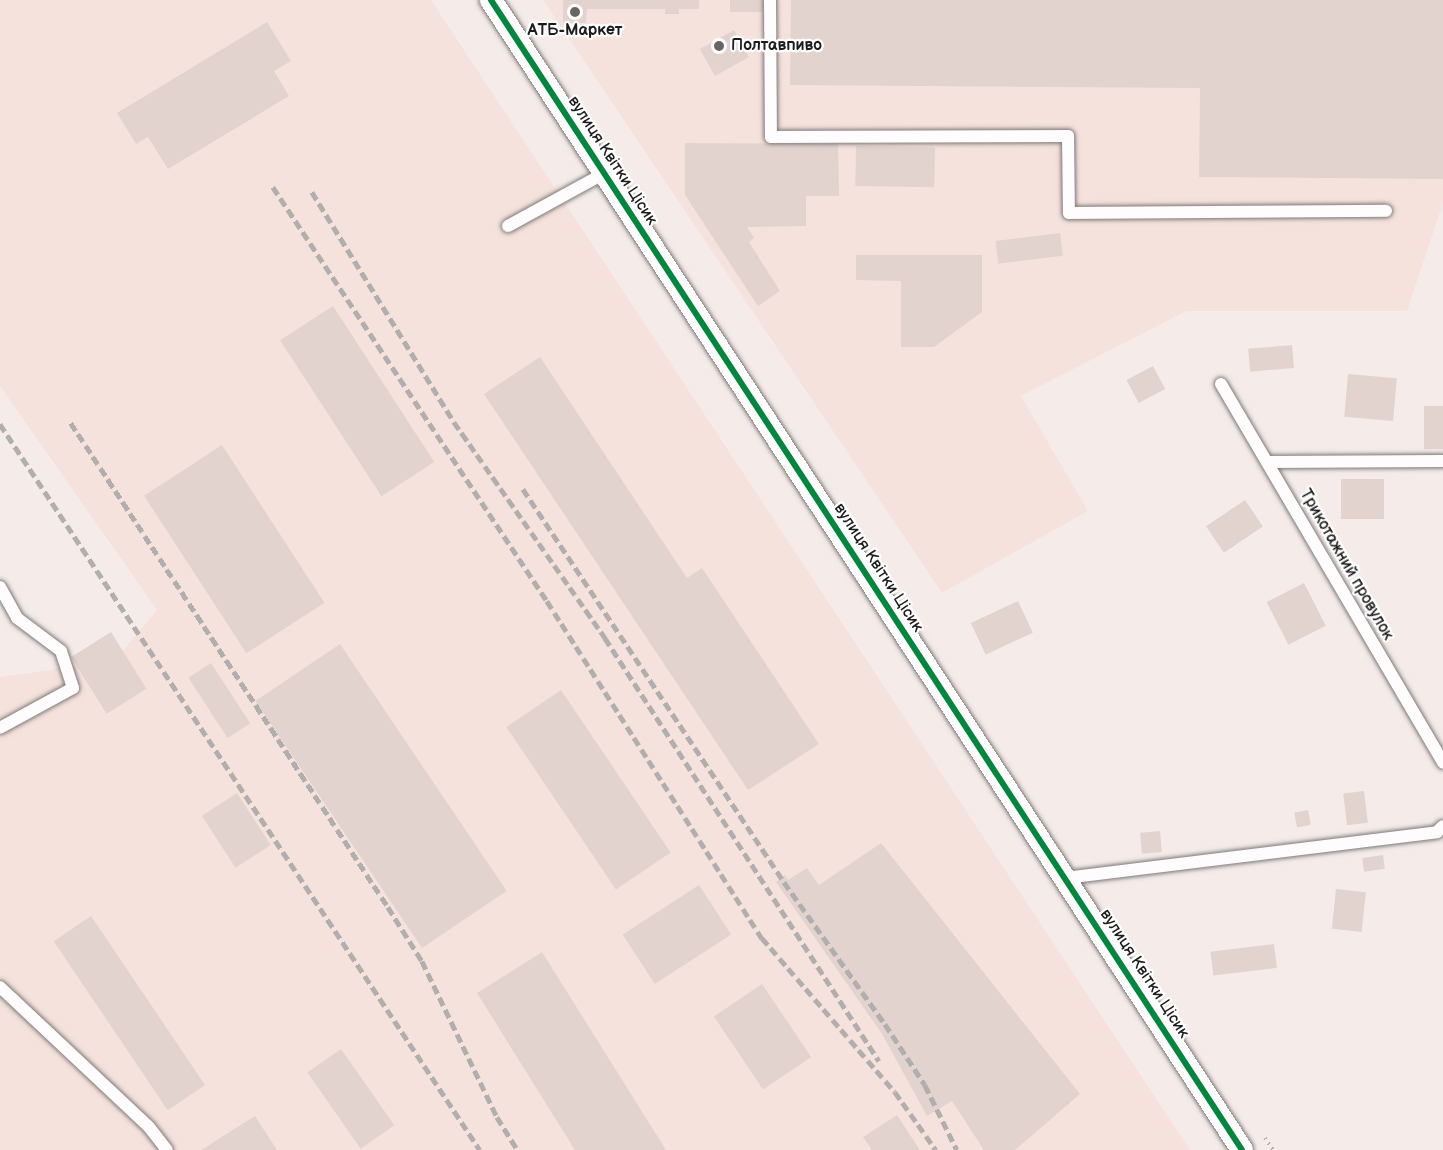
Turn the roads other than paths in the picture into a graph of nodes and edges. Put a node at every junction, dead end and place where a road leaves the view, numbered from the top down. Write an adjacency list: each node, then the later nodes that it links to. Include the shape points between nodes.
1 (491, 0): 3 (street, вулиця Квітки Цісик)
2 (770, 0): 4 (lane, via 771,137 1068,136 1069,213)
3 (605, 173): 5 (lane); 13 (street, вулиця Квітки Цісик)
4 (1386, 211)
5 (508, 226)
6 (1221, 384): 8 (lane, Трикотажний провулок)
7 (1443, 461): 8 (lane)
8 (1267, 462): 11 (lane, Трикотажний провулок)
9 (0, 587): 10 (lane, via 17,618 61,651 73,688)
10 (0, 728)
11 (1443, 763)
12 (1443, 826): 13 (lane, via 1437,832)
13 (1065, 878): 16 (street, вулиця Квітки Цісик)
14 (0, 987): 15 (lane, via 148,1127)
15 (167, 1150)
16 (1242, 1150)

